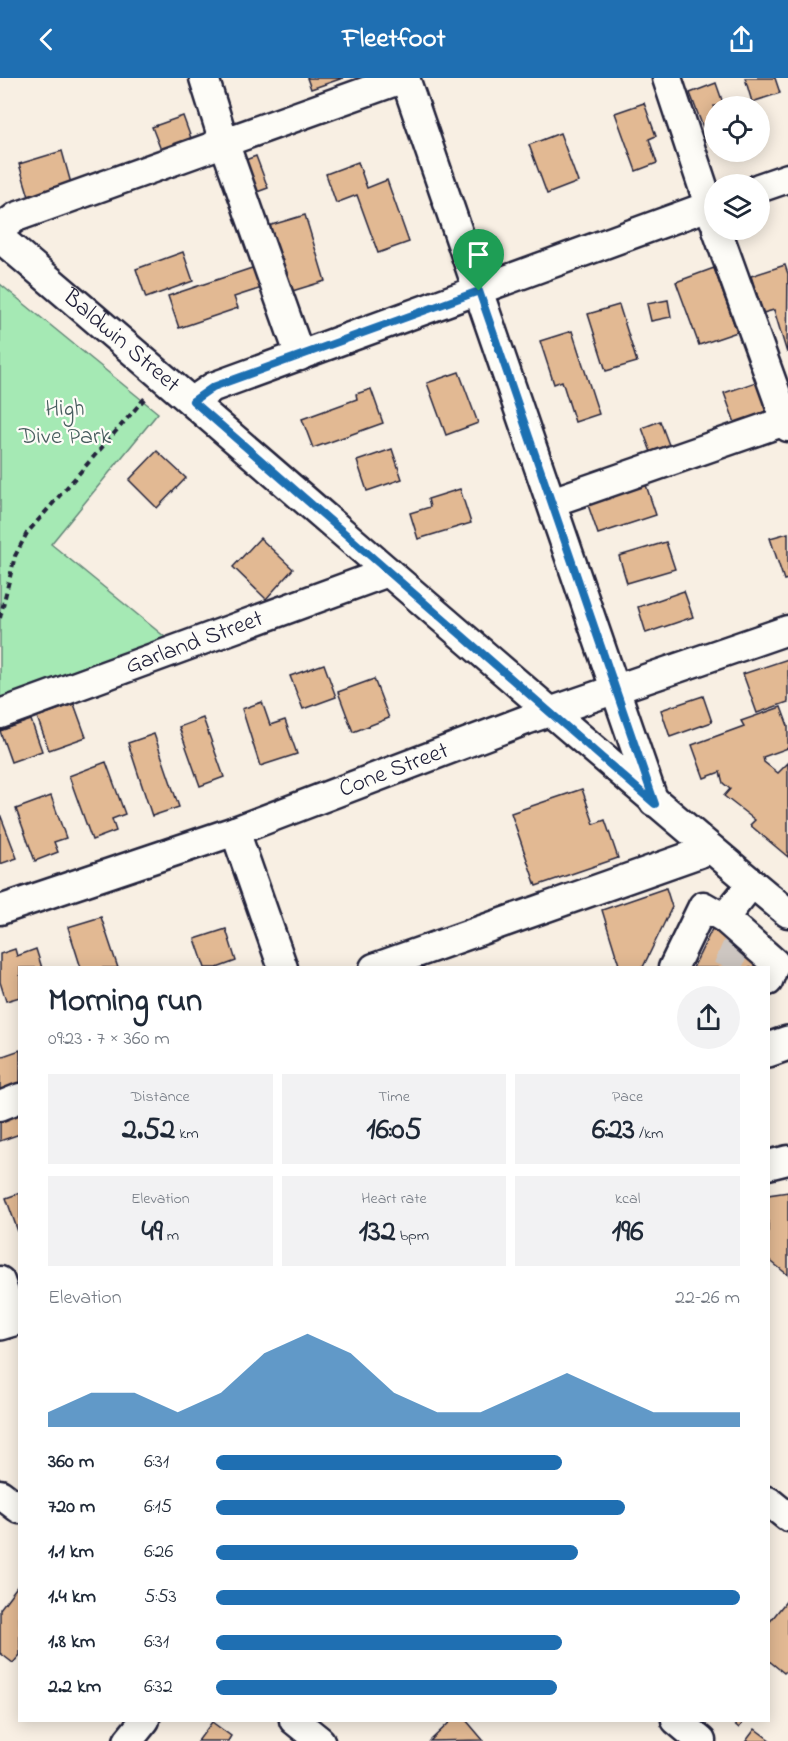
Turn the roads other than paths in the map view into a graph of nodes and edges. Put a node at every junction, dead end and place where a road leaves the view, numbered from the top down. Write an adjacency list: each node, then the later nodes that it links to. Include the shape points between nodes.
1 (204, 78): 4 (street)
2 (404, 78): 4 (street); 12 (street)
3 (667, 78): 7 (street)
4 (224, 142): 9 (street, via 16,217); 13 (street)
5 (788, 178): 6 (street)
6 (770, 184)
7 (704, 186)
8 (704, 218): 12 (street)
9 (0, 229)
10 (0, 238): 14 (street, Baldwin Street)
11 (723, 240): 15 (street)
12 (479, 291): 13 (street); 16 (street)
13 (300, 356): 14 (street, via 213,387)
14 (193, 401): 17 (street, Baldwin Street)
15 (787, 422): 16 (street)
16 (552, 502): 19 (street)
17 (388, 573): 20 (street, Baldwin Street); 21 (street, Garland Street)
18 (788, 630): 19 (street, Cone Street)
19 (616, 689): 20 (street, Cone Street); 22 (street)
20 (548, 712): 22 (street, Baldwin Street); 23 (street, Cone Street)
21 (0, 714)
22 (655, 804): 24 (street, Baldwin Street)
23 (235, 831): 26 (street, Cone Street); 29 (street)
24 (711, 849): 25 (street, Baldwin Street); 30 (street)
25 (752, 883): 27 (street, Baldwin Street); 28 (street)
26 (0, 910)
27 (788, 913)
28 (734, 932): 31 (street, via 703,906); 32 (street, via 775,963)
29 (282, 966)
30 (380, 966)
31 (674, 966)
32 (770, 976)
33 (788, 1042): 34 (main road)
34 (770, 1049)
35 (18, 1099): 36 (street)
36 (0, 1106)
37 (788, 1160): 38 (street)
38 (770, 1164)
39 (0, 1281): 40 (street)
40 (11, 1320)
41 (0, 1494): 43 (street)
42 (770, 1503): 44 (street)
43 (18, 1508)
44 (788, 1517)
45 (143, 1722): 48 (street)
46 (296, 1722): 49 (street)
47 (678, 1722): 50 (street)
48 (128, 1741)
49 (320, 1741)
50 (701, 1741)

